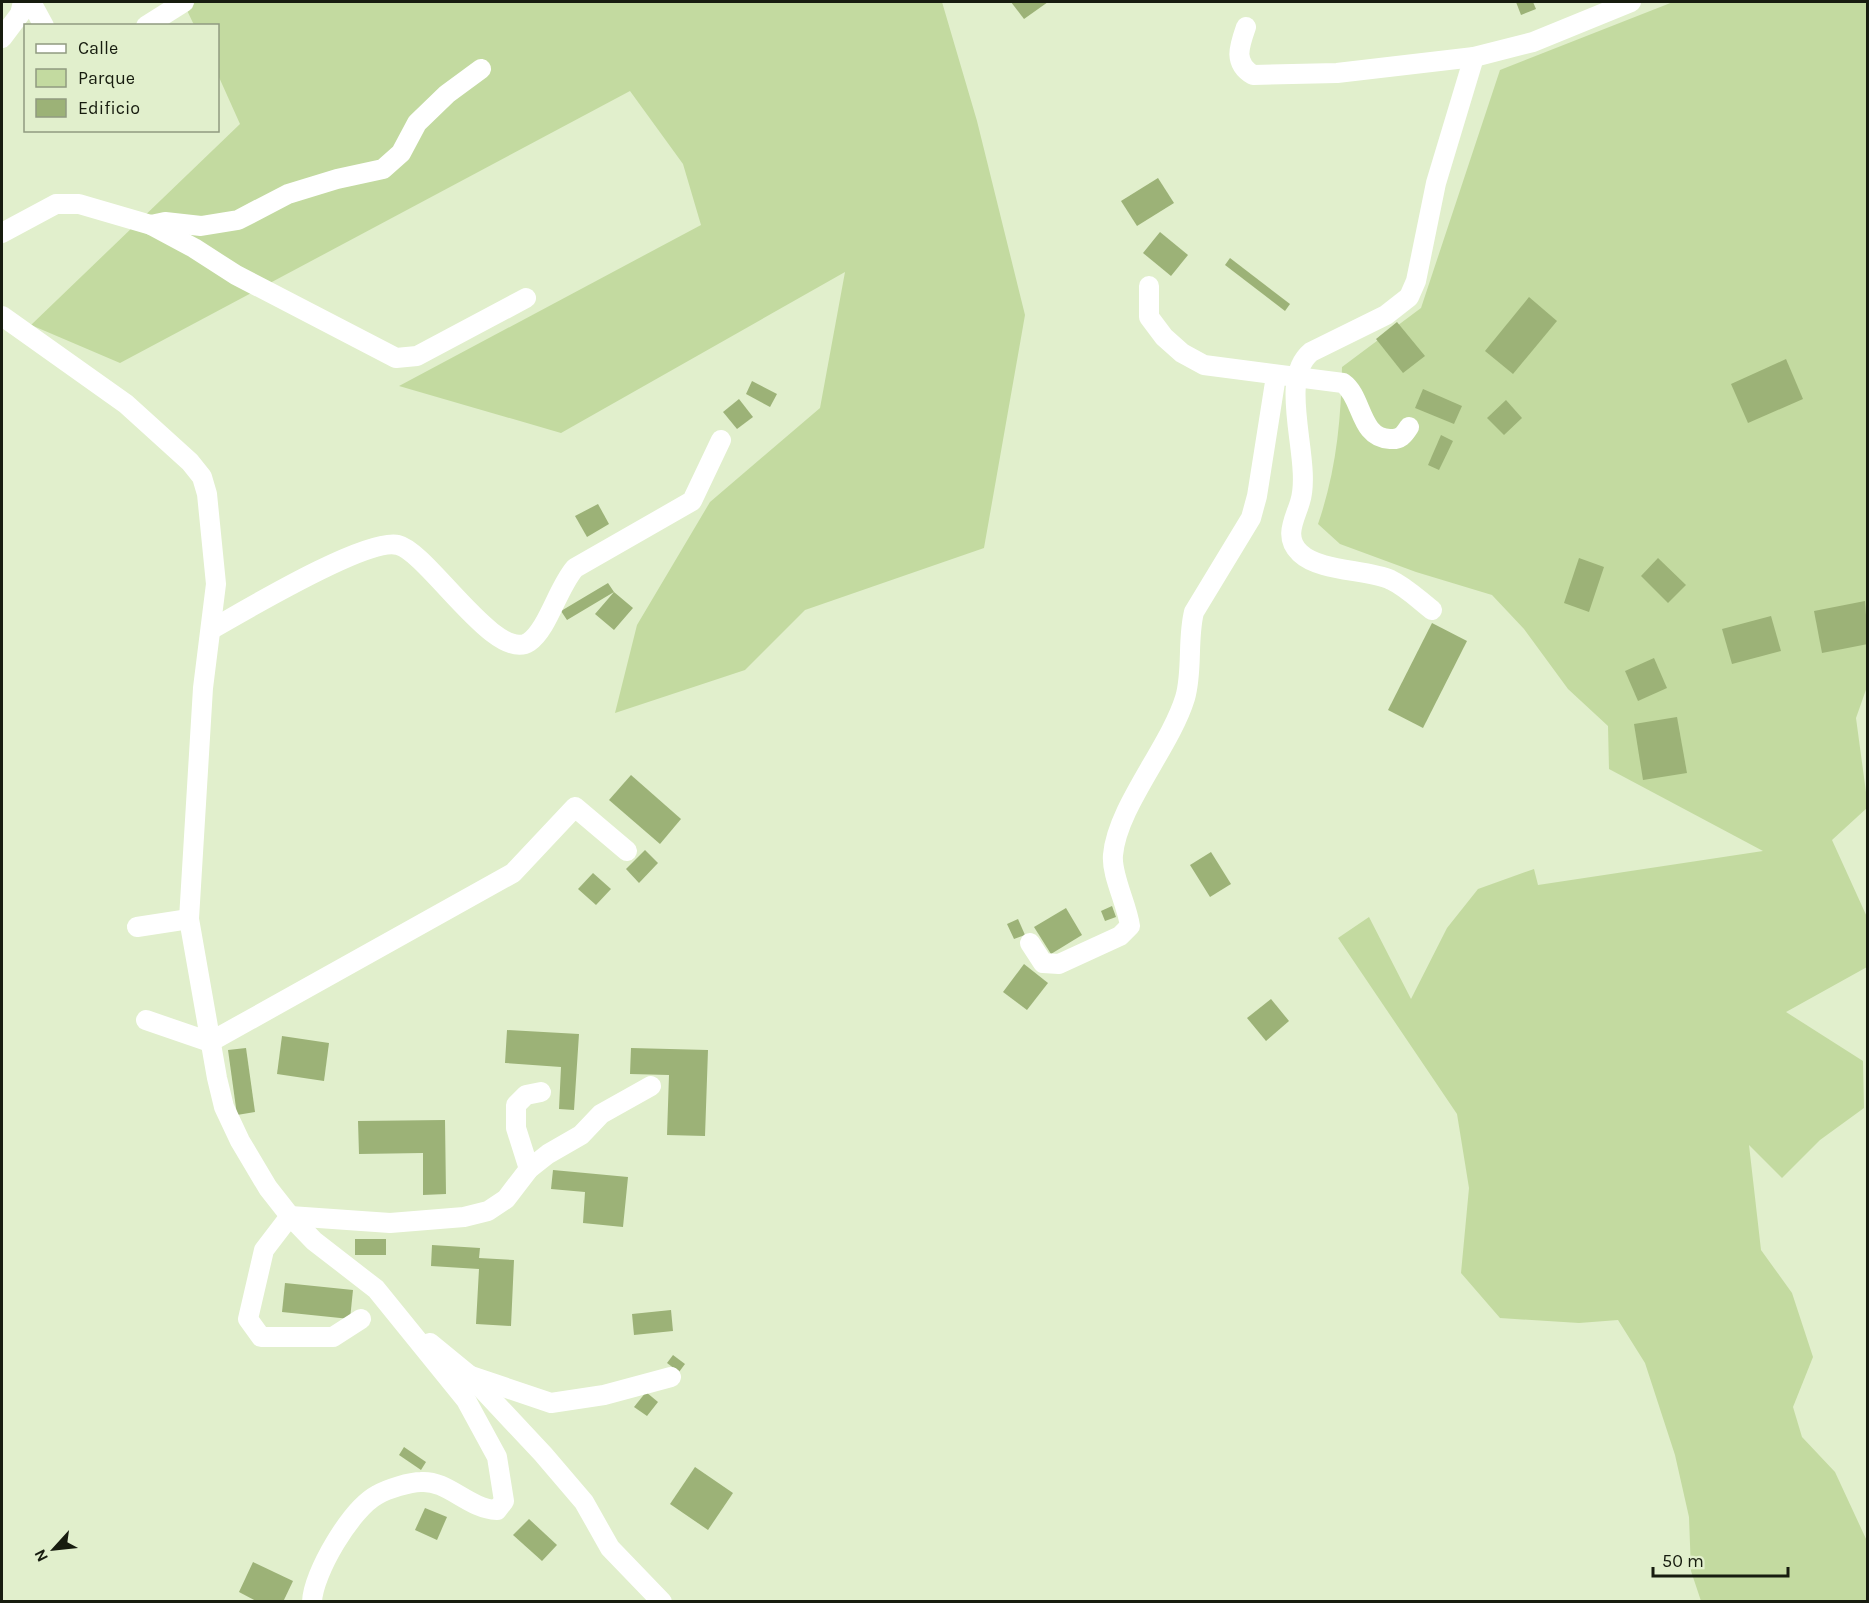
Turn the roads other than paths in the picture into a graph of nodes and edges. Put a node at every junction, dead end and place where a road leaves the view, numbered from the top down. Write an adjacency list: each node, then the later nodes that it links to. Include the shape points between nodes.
1 (23, 2): 8 (street, via 20,14)
2 (31, 2): 5 (street)
3 (184, 2): 6 (street)
4 (1631, 2): 9 (street, via 1544,38)
5 (43, 24)
6 (149, 24)
7 (1246, 27): 9 (street, via 1238,54 1244,69 1253,75 1337,73)
8 (2, 38)
9 (1474, 57): 16 (street, via 1436,183 1416,281 1409,297 1386,315 1311,352)
10 (481, 69): 11 (street, via 417,123 401,153 383,169 288,194 238,220 201,226 165,222)
11 (151, 225): 12 (street, via 79,204 56,204); 14 (street, via 236,275 396,358 417,356)
12 (2, 233)
13 (1149, 286): 16 (street, via 1149,317 1182,353 1204,365)
14 (526, 298)
15 (2, 316): 20 (street, via 126,404 202,477 216,584)
16 (1286, 377): 17 (street, via 1344,383 1365,422 1383,439 1404,435); 19 (street, via 1303,477 1300,501 1291,521 1294,545 1309,559 1393,581); 24 (street, via 1251,518 1194,612 1185,698 1114,846 1112,859 1130,926 1120,936 1059,964 1043,963)
17 (1409, 427)
18 (721, 440): 20 (street, via 692,501 574,568 529,642 515,645 490,630 409,549 388,544 282,589)
19 (1432, 610)
20 (212, 629): 22 (street, via 203,688)
21 (627, 851): 26 (street, via 575,807 513,873)
22 (189, 919): 23 (street); 26 (street)
23 (137, 927)
24 (1030, 943)
25 (146, 1020): 26 (street)
26 (210, 1042): 30 (street, via 224,1107 268,1188)
27 (651, 1086): 29 (street, via 601,1114 581,1135)
28 (540, 1092): 29 (street, via 526,1095 516,1105 516,1128)
29 (529, 1169): 30 (street, via 506,1199 488,1211 464,1217 390,1223)
30 (290, 1216): 31 (street, via 376,1289); 32 (street, via 264,1250 248,1319 261,1337 304,1338 333,1337)
31 (400, 1318): 33 (street); 35 (street, via 466,1400 497,1457 504,1501 497,1510 482,1510 438,1484 421,1482 376,1495 339,1534 312,1589)
32 (362, 1319)
33 (469, 1375): 34 (street, via 551,1403 604,1395); 36 (street, via 585,1502 610,1548)
34 (671, 1377)
35 (312, 1602)
36 (662, 1602)

